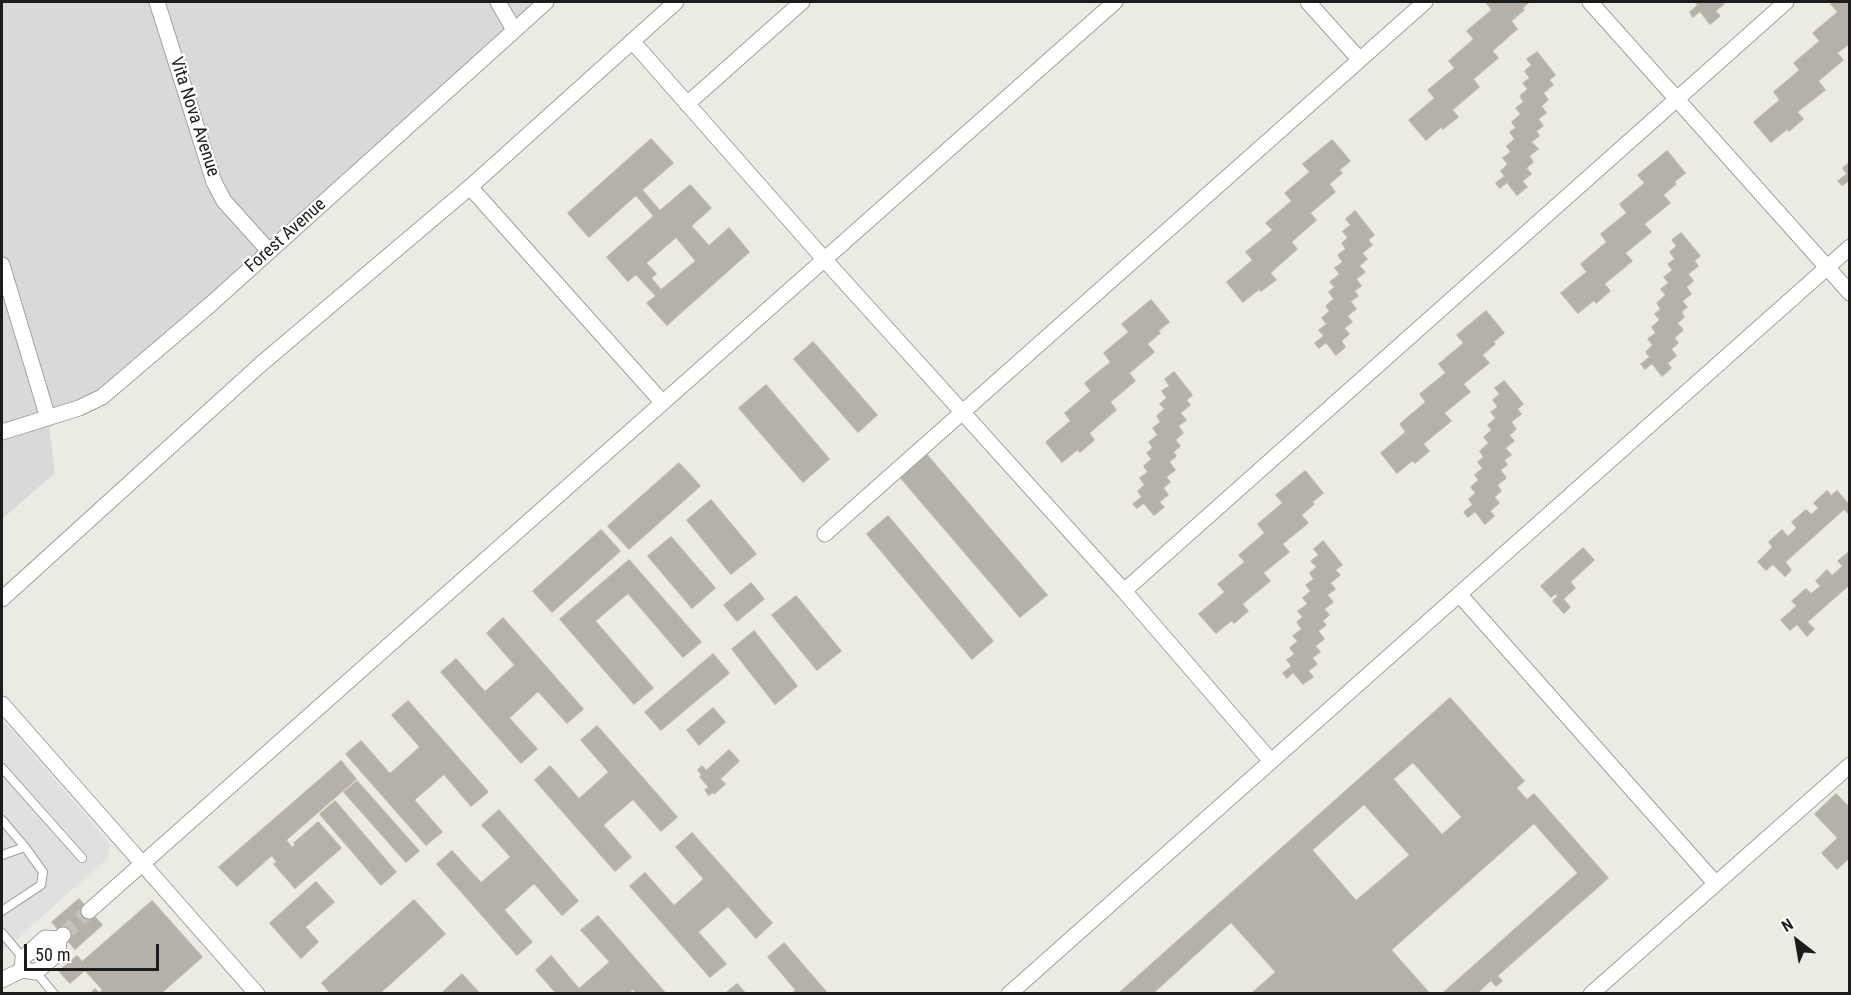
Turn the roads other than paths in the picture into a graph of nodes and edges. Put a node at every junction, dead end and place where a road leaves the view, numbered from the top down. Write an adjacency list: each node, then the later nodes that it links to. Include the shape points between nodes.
1 (157, 2): 18 (street, Vita Nova Avenue, via 214,182 230,207)
2 (498, 2): 11 (street)
3 (546, 2): 11 (street, Forest Avenue)
4 (676, 2): 12 (street)
5 (802, 2): 15 (street)
6 (1115, 2): 19 (street)
7 (1308, 2): 13 (street)
8 (1425, 2): 13 (street)
9 (1590, 2): 14 (street)
10 (1786, 2): 14 (street)
11 (514, 30): 18 (street, Forest Avenue)
12 (632, 41): 15 (street); 16 (street)
13 (1359, 59): 24 (street)
14 (1677, 99): 21 (street); 28 (street)
15 (687, 104): 19 (street)
16 (470, 187): 23 (street); 30 (street, via 261,364)
17 (1850, 247): 21 (street)
18 (269, 251): 25 (street, Forest Avenue, via 102,397)
19 (824, 259): 23 (street); 24 (street)
20 (2, 265): 25 (street)
21 (1826, 267): 22 (street); 29 (street)
22 (1850, 293)
23 (662, 402): 39 (street)
24 (961, 412): 27 (street); 28 (street)
25 (48, 418): 26 (street, Forest Avenue)
26 (2, 432)
27 (825, 534)
28 (1124, 591): 32 (street)
29 (1459, 594): 32 (street); 40 (street)
30 (2, 599)
31 (2, 704): 39 (street)
32 (1270, 760): 49 (street)
33 (1850, 765): 40 (street)
34 (2, 768): 38 (lane)
35 (2, 820): 36 (lane)
36 (25, 847): 37 (lane); 41 (lane, via 43,872 43,880 34,891)
37 (2, 855)
38 (82, 858)
39 (142, 864): 42 (street); 48 (street)
40 (1716, 884): 50 (street)
41 (2, 911)
42 (89, 911)
43 (2, 933): 45 (lane)
44 (61, 937): 45 (street, via 45,938)
45 (27, 967): 46 (street); 47 (lane)
46 (2, 980)
47 (54, 993)
48 (257, 993)
49 (1009, 993)
50 (1591, 993)

